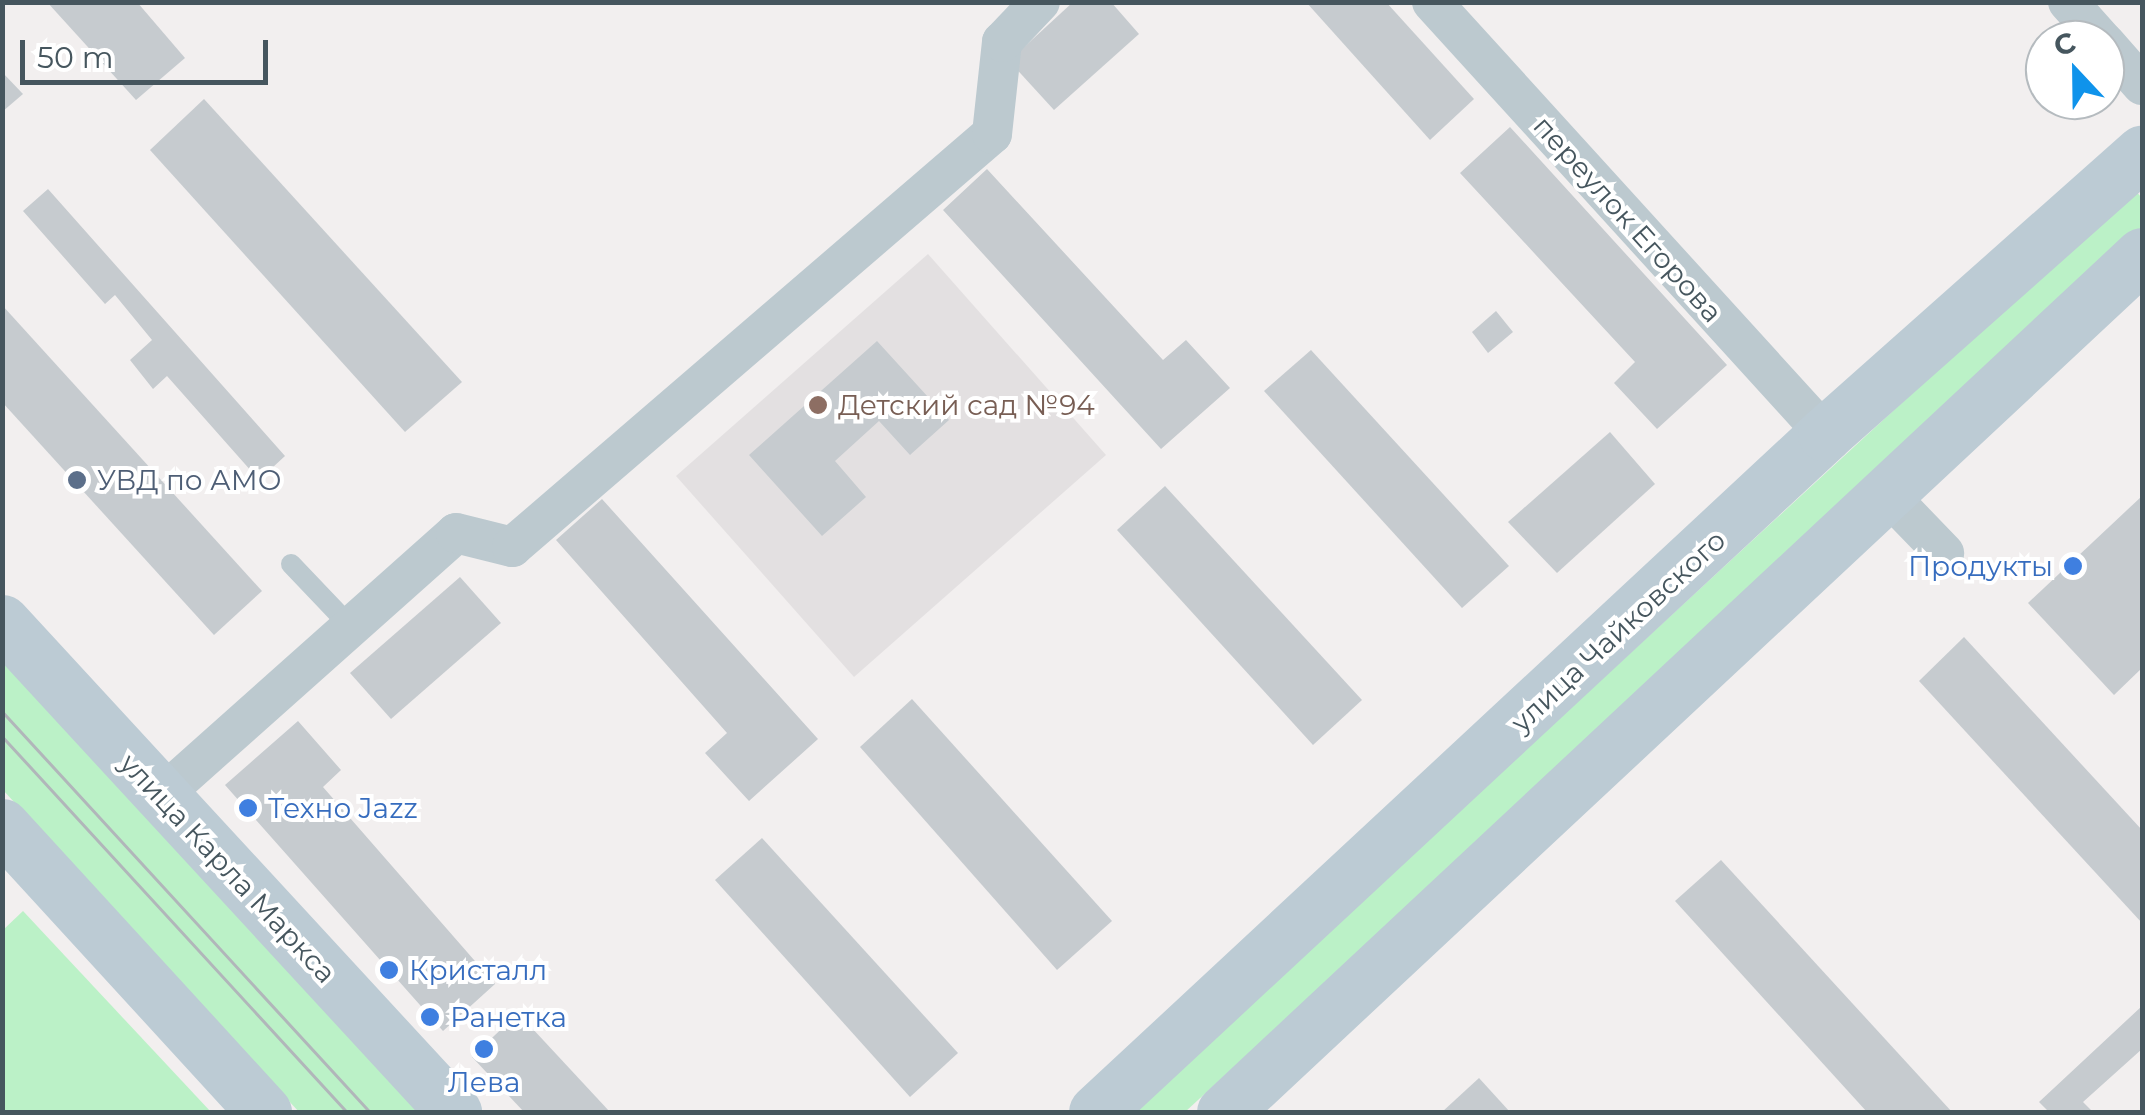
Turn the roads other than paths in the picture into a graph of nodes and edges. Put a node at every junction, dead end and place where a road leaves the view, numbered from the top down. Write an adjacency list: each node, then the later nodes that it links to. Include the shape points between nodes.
1 (1040, 2): 12 (street, via 1002,42 992,134 512,547 456,533)
2 (1432, 2): 7 (street, переулок Егорова)
3 (2125, 66): 4 (street)
4 (2142, 85)
5 (2142, 153): 7 (main road, улица Чайковского)
6 (2142, 255): 8 (main road)
7 (1825, 434): 17 (main road, улица Чайковского)
8 (1890, 498): 9 (street); 18 (main road)
9 (1944, 553)
10 (291, 564): 12 (lane)
11 (2, 622): 13 (main road, улица Карла Маркса)
12 (351, 627): 13 (street)
13 (161, 796): 16 (main road, улица Карла Маркса)
14 (2, 826): 15 (main road)
15 (264, 1112)
16 (454, 1112)
17 (1096, 1112)
18 (1224, 1112)

